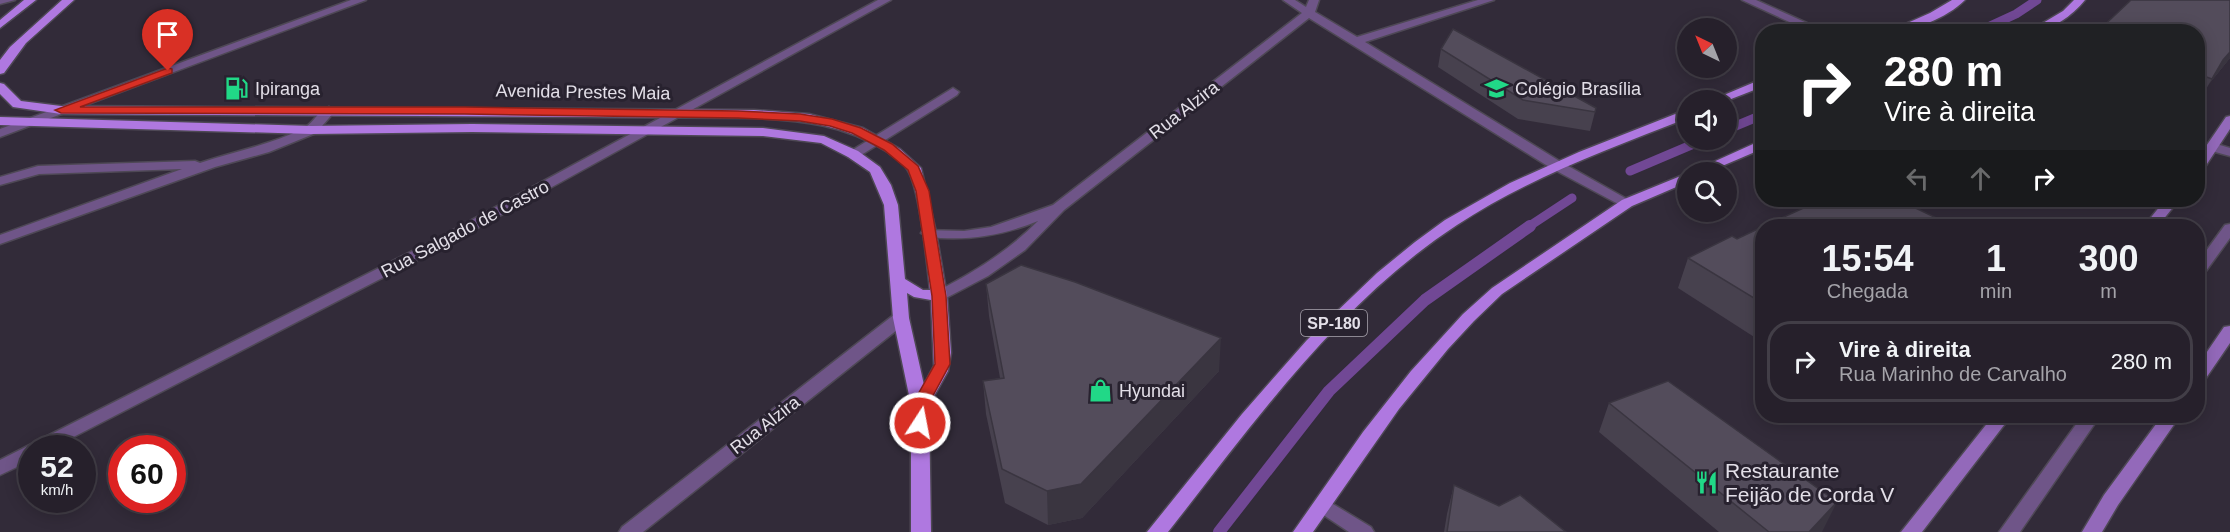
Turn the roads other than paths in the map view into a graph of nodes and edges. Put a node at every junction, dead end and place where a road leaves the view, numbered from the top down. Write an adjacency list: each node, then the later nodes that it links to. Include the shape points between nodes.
1 (10, 0): 12 (street)
2 (31, 0): 17 (main road)
3 (69, 0): 19 (main road, via 16,47)
4 (361, 0): 24 (street)
5 (886, 0): 26 (street, Rua Salgado de Castro)
6 (1288, 0): 13 (street)
7 (1314, 0): 13 (street)
8 (1489, 0): 18 (street)
9 (1747, 0): 14 (street)
10 (1960, 0): 15 (main road)
11 (2080, 0): 16 (main road)
12 (0, 1)
13 (1309, 13): 18 (street); 46 (street, Rua Alzira)
14 (1803, 24)
15 (1912, 24)
16 (2047, 24)
17 (0, 25)
18 (1357, 41): 42 (street)
19 (0, 70)
20 (1755, 86): 23 (main road)
21 (0, 87): 24 (main road, Avenida Prestes Maia, via 18,104)
22 (953, 92): 34 (street)
23 (1737, 93)
24 (61, 110): 25 (main road, Avenida Prestes Maia); 30 (street)
25 (329, 111): 26 (main road, Avenida Prestes Maia); 31 (street)
26 (677, 115): 32 (street, Rua Salgado de Castro); 34 (main road, Avenida Prestes Maia, via 800,117 832,123)
27 (1677, 117): 42 (main road, SP-180)
28 (2230, 120): 36 (main road)
29 (0, 121): 30 (main road, Avenida Prestes Maia)
30 (25, 123): 31 (main road, Avenida Prestes Maia); 33 (street)
31 (311, 130): 32 (main road, Avenida Prestes Maia); 41 (street, via 264,149)
32 (648, 130): 38 (main road, Avenida Prestes Maia, via 796,135 824,140); 62 (street, Rua Salgado de Castro, via 447,239)
33 (0, 133)
34 (876, 140): 38 (street); 50 (main road, Avenida Prestes Maia, via 914,168 923,191)
35 (1755, 147): 40 (main road)
36 (2213, 147): 37 (street); 39 (main road)
37 (2230, 152)
38 (853, 154): 53 (main road, Avenida Prestes Maia, via 875,171 891,205)
39 (2205, 158)
40 (1721, 162)
41 (210, 164): 43 (street, via 38,170); 51 (street)
42 (1556, 165): 45 (street); 68 (main road, SP-180, via 1476,207 1429,238 1360,297 1274,386)
43 (0, 181)
44 (1677, 182): 45 (main road)
45 (1628, 203): 65 (main road, via 1478,306 1435,352)
46 (1059, 207): 50 (street, Rua Alzira, via 989,234 963,237); 54 (street, Rua Alzira, via 1020,247 983,273)
47 (2166, 207): 48 (main road)
48 (2157, 219)
49 (2230, 228): 52 (street)
50 (928, 233): 54 (main road, Avenida Prestes Maia)
51 (0, 240)
52 (2205, 262)
53 (896, 280): 54 (main road, via 919,294); 55 (main road, Avenida Prestes Maia)
54 (939, 296): 58 (main road, Avenida Prestes Maia, via 943,364)
55 (901, 318): 58 (main road, Avenida Prestes Maia); 67 (street, Rua Alzira)
56 (2230, 331): 57 (main road)
57 (2205, 367)
58 (920, 405): 66 (main road, Avenida Prestes Maia)
59 (1997, 423): 71 (main road)
60 (2086, 423): 72 (street)
61 (2166, 423): 73 (main road)
62 (63, 435)
63 (18, 459): 64 (street)
64 (0, 468)
65 (1323, 505): 69 (main road); 70 (street)
66 (926, 529)
67 (629, 532)
68 (1157, 532)
69 (1303, 532)
70 (1364, 532)
71 (1911, 532)
72 (2009, 532)
73 (2092, 532)

